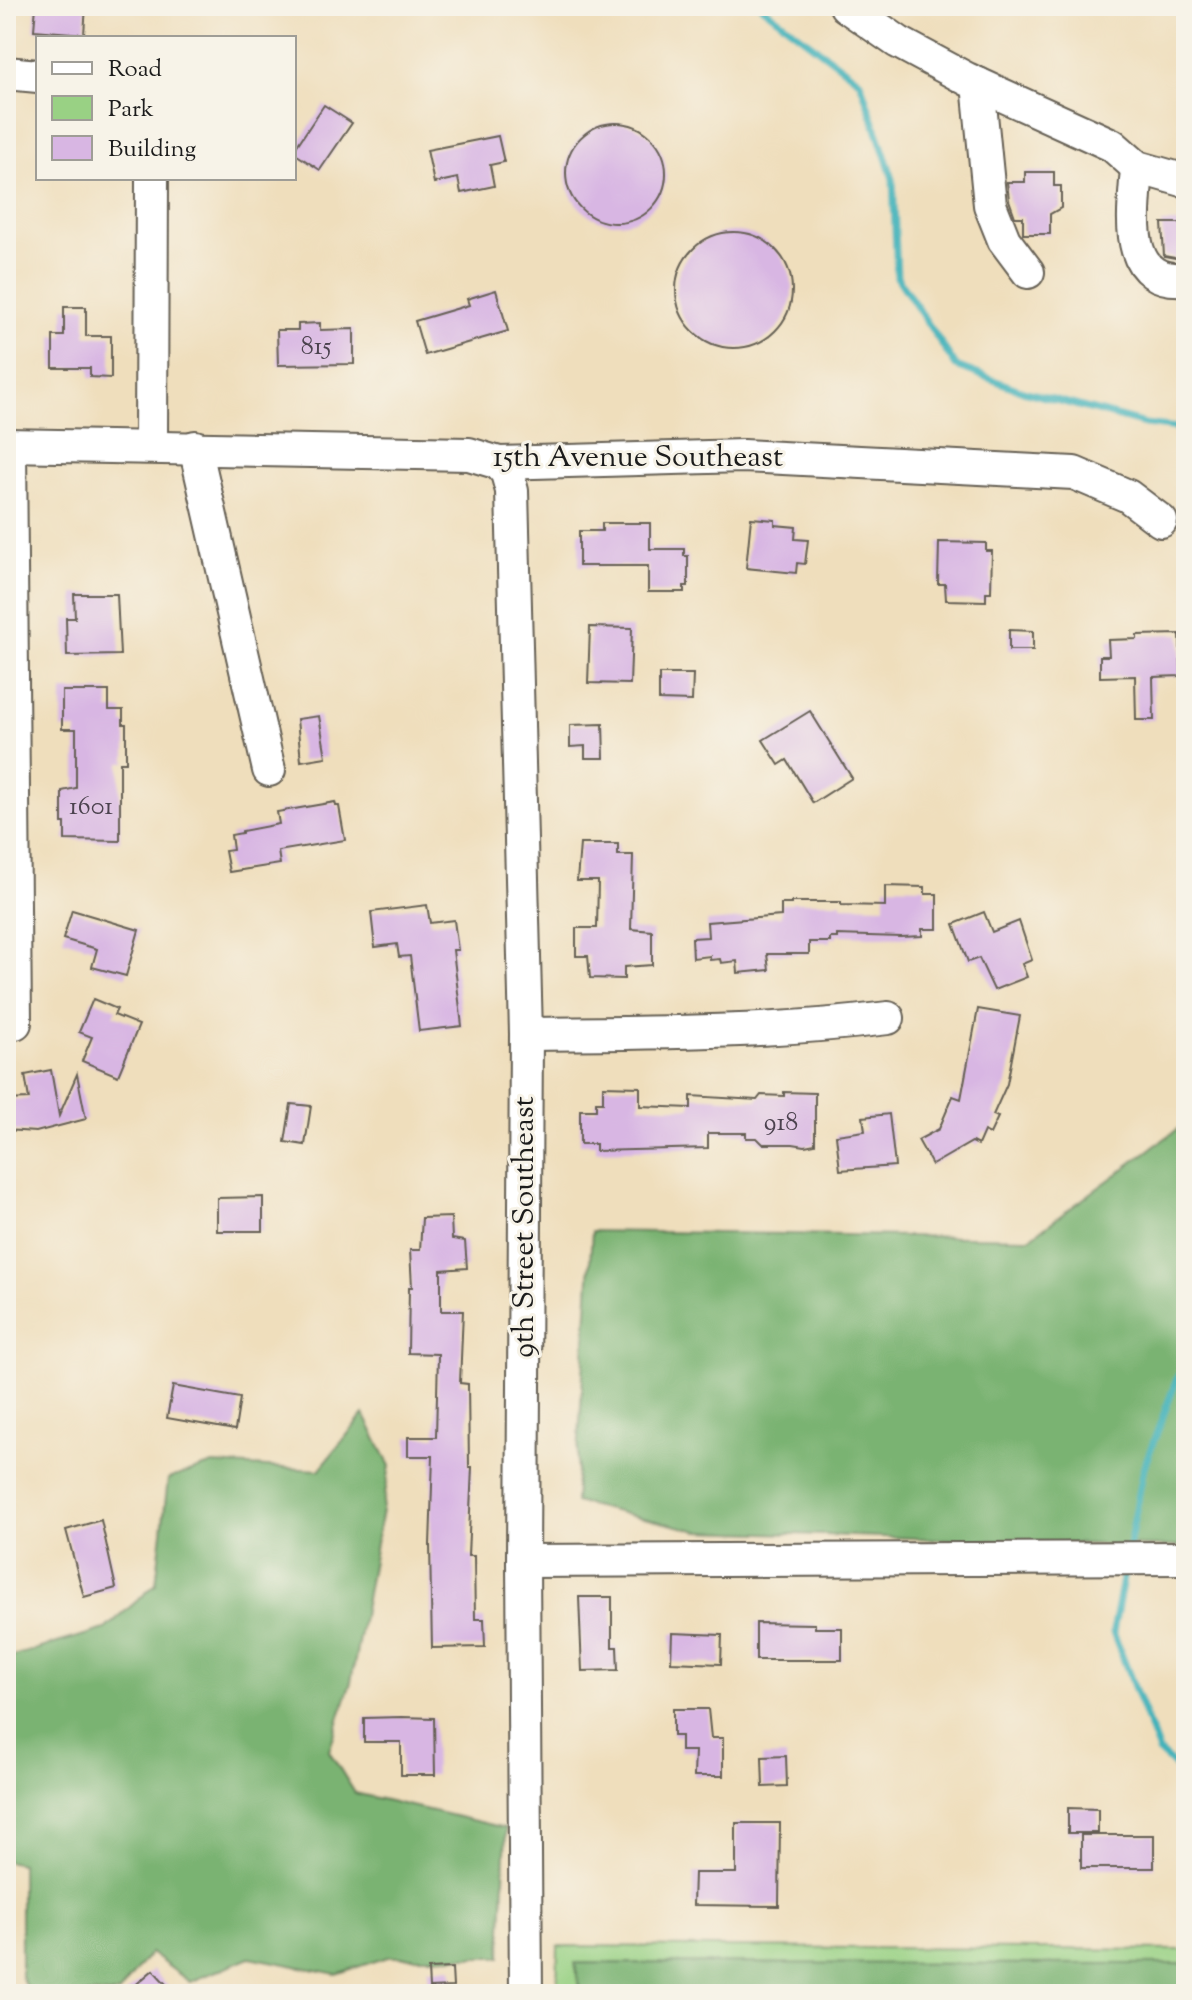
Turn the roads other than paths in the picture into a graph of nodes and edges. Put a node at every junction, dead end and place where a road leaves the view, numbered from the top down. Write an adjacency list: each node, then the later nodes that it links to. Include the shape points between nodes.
1 (846, 6): 4 (street, via 898,42)
2 (6, 73): 3 (street)
3 (36, 76)
4 (978, 84): 5 (street, via 1112,145); 8 (street, via 990,205 1004,240)
5 (1137, 167): 7 (street); 9 (street, via 1133,235 1140,258 1153,272 1171,280)
6 (152, 180): 11 (street)
7 (1186, 181)
8 (1028, 272)
9 (1186, 279)
10 (8, 445): 11 (street, 15th Avenue Southeast); 17 (street)
11 (151, 446): 12 (street, 15th Avenue Southeast)
12 (195, 447): 13 (street, 15th Avenue Southeast, via 469,454); 15 (street)
13 (499, 463): 14 (street, 15th Avenue Southeast, via 743,456 1074,473 1128,496); 18 (street, 9th Street Southeast, via 512,491)
14 (1161, 521)
15 (269, 770)
16 (888, 1018): 18 (street, via 697,1032)
17 (15, 1023)
18 (526, 1034): 20 (street, 9th Street Southeast)
19 (1186, 1558): 20 (street)
20 (523, 1561): 21 (street, 9th Street Southeast)
21 (526, 1994)

